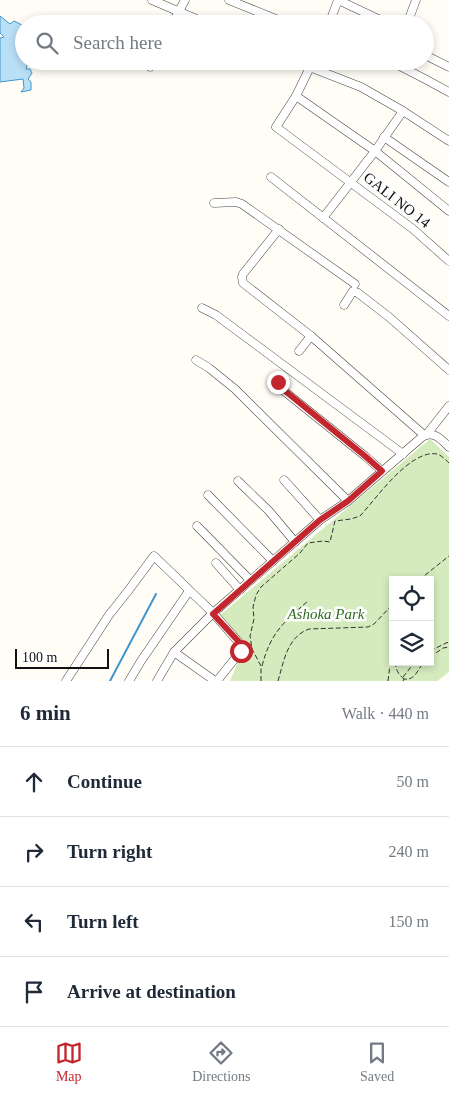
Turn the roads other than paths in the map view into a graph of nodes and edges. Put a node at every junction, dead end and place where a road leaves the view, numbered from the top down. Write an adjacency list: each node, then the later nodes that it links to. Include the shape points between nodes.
1 (152, 0): 6 (street)
2 (185, 0): 6 (street)
3 (229, 0): 9 (street)
4 (338, 0): 10 (street); 11 (street)
5 (416, 0): 12 (street)
6 (179, 11): 7 (street); 8 (street)
7 (177, 15)
8 (188, 15)
9 (266, 15)
10 (332, 15)
11 (370, 15)
12 (410, 15)
13 (434, 59): 14 (street)
14 (449, 66)
15 (309, 70): 19 (street)
16 (323, 70): 20 (street)
17 (408, 70): 18 (street)
18 (449, 92)
19 (296, 96): 23 (street); 25 (street, GALI NO 14, via 276,127)
20 (404, 111): 21 (street); 22 (street)
21 (384, 136): 23 (street); 26 (street)
22 (449, 140)
23 (375, 151): 25 (street); 28 (street)
24 (271, 177): 29 (street)
25 (350, 181): 29 (street); 31 (street, GALI NO 14)
26 (449, 182)
27 (214, 203): 30 (street, via 242,204)
28 (449, 211)
29 (323, 218): 35 (street)
30 (279, 229): 32 (street); 36 (street, via 243,274 242,280)
31 (449, 260)
32 (355, 284)
33 (344, 305): 39 (street, via 353,291 358,294)
34 (202, 308): 44 (street, via 216,315)
35 (449, 316)
36 (311, 336): 37 (street); 42 (street)
37 (300, 351)
38 (196, 360): 49 (street, via 235,389)
39 (449, 370)
40 (279, 380): 45 (street, via 279,386)
41 (449, 406): 42 (street)
42 (425, 435): 43 (street, via 434,434); 44 (street)
43 (448, 445)
44 (403, 454): 45 (street)
45 (382, 471): 49 (street)
46 (284, 480): 50 (street)
47 (238, 481): 52 (street, via 269,511)
48 (208, 495): 53 (street)
49 (348, 501): 50 (street)
50 (320, 520): 52 (street)
51 (197, 526): 55 (street)
52 (294, 542): 53 (street)
53 (274, 561): 55 (street)
54 (216, 562): 56 (street)
55 (250, 580): 56 (street)
56 (240, 590): 58 (street)
57 (189, 591): 58 (street); 60 (street, via 154,556 109,615); 61 (street)
58 (213, 614): 59 (street); 63 (street, via 242,646)
59 (174, 652): 62 (street); 63 (street)
60 (66, 681)
61 (129, 681)
62 (157, 681)
63 (216, 681)

